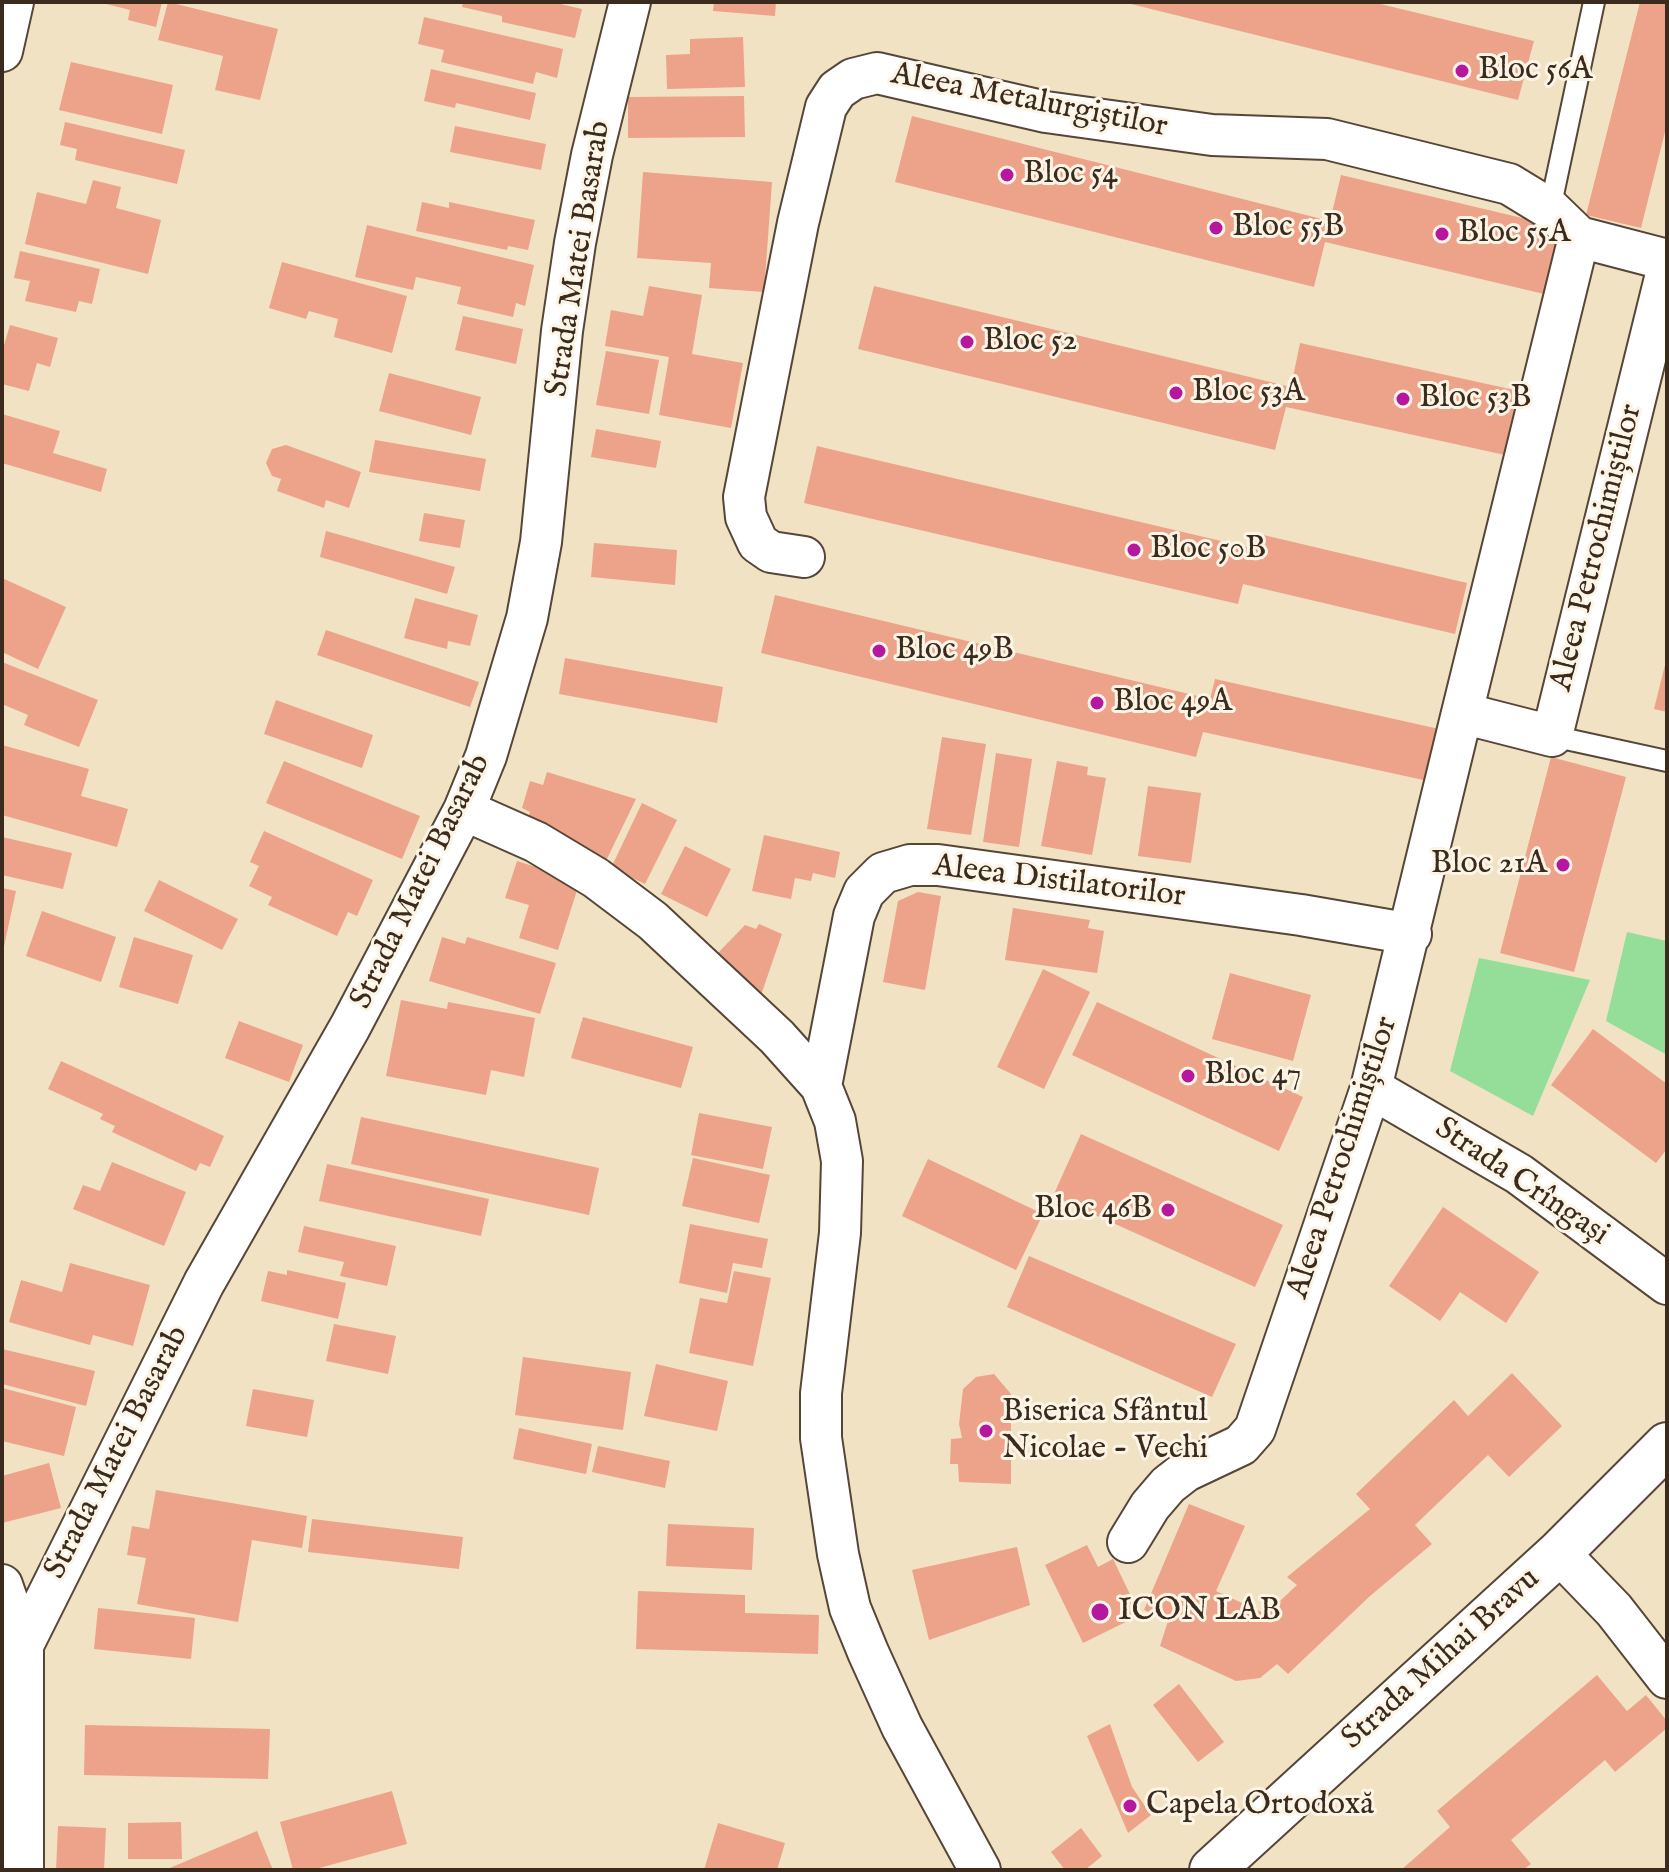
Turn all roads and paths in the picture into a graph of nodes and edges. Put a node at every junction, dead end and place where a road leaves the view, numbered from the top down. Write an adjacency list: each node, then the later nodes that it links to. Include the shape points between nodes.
1 (13, 2): 4 (street)
2 (630, 2): 14 (street, Strada Matei Basarab, via 575,243 541,542 527,618 509,689)
3 (1594, 2): 5 (lane)
4 (2, 51)
5 (1550, 209): 6 (street, Aleea Metalurgiștilor); 10 (street, Aleea Metalurgiștilor, via 1509,184 1327,139 1212,135 1046,112 877,73 853,79 826,107 744,497 758,543 771,552)
6 (1579, 237): 7 (street, Aleea Metalurgiștilor); 11 (street, Aleea Petrochimiștilor)
7 (1667, 260)
8 (1667, 270): 9 (street, Aleea Petrochimiștilor)
9 (1658, 339): 12 (street, Aleea Petrochimiștilor)
10 (804, 557)
11 (1462, 713): 12 (street, Aleea Petrochimiștilor); 15 (street, Aleea Petrochimiștilor)
12 (1552, 736): 13 (lane)
13 (1667, 761)
14 (464, 810): 16 (street, via 536,842 653,921 777,1037); 23 (street, Strada Matei Basarab, via 350,1027 204,1283)
15 (1411, 934): 16 (street, Aleea Distilatorilor, via 910,865 883,873 864,892 854,916); 17 (street, Aleea Petrochimiștilor)
16 (821, 1086): 26 (street, via 835,1121 842,1161 840,1233 821,1393 821,1438 838,1554 850,1608 868,1652 902,1727)
17 (1371, 1088): 18 (street, Strada Crîngași, via 1519,1174); 20 (street, Aleea Petrochimiștilor, via 1255,1429 1241,1445 1168,1485)
18 (1667, 1284)
19 (1667, 1445): 21 (main road, Strada Mihai Bravu)
20 (1128, 1542)
21 (1559, 1553): 24 (street, via 1614,1610); 27 (main road, Strada Mihai Bravu)
22 (2, 1585): 23 (street)
23 (23, 1645): 25 (street)
24 (1667, 1678)
25 (23, 1870)
26 (980, 1870)
27 (1212, 1870)

